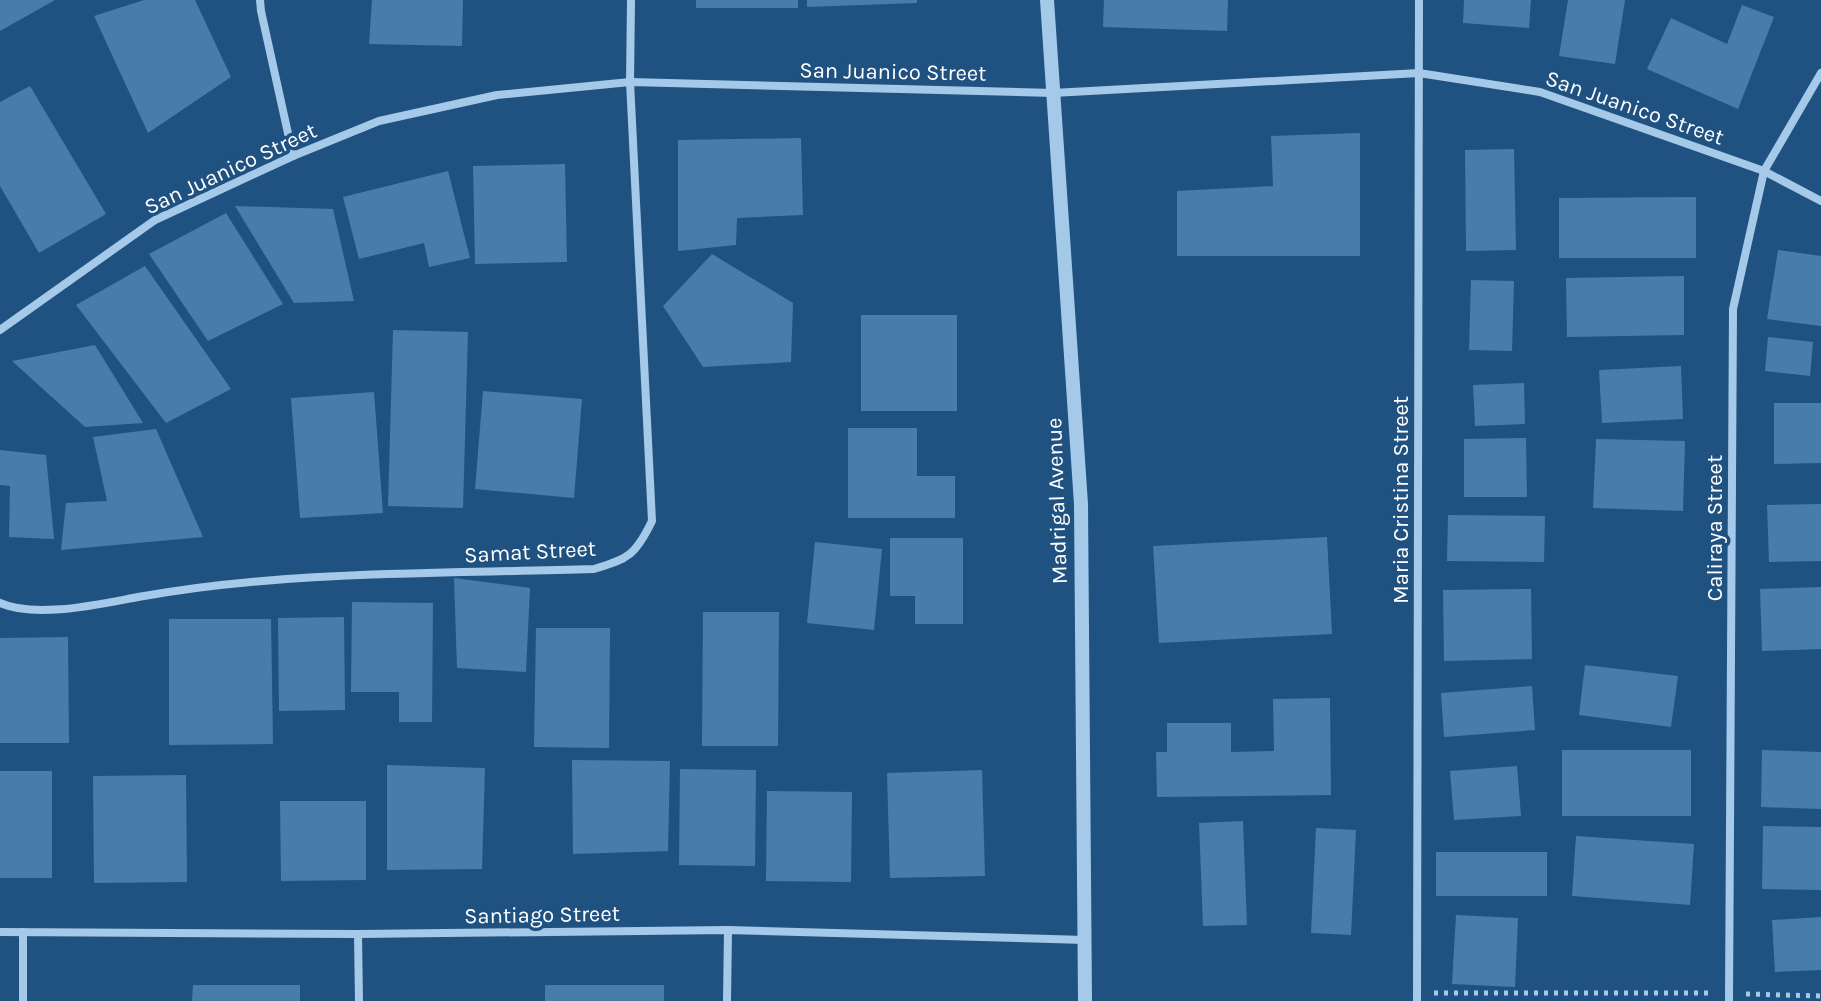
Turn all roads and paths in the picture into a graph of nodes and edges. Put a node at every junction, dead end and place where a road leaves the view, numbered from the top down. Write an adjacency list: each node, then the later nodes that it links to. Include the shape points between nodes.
1 (260, 0): 9 (street)
2 (631, 0): 7 (street, Samat Street)
3 (1047, 0): 8 (street, Madrigal Avenue)
4 (1419, 0): 5 (street, Maria Cristina Street)
5 (1419, 73): 8 (street, San Juanico Street); 10 (street, San Juanico Street, via 1540,92); 20 (street, Maria Cristina Street)
6 (1821, 73): 10 (street, Caliraya Street)
7 (630, 82): 8 (street, San Juanico Street); 9 (street, San Juanico Street, via 497,95 379,121); 13 (street, Samat Street, via 652,521 639,548 594,569 325,577 180,589 71,609 10,608)
8 (1053, 93): 18 (street, Madrigal Avenue, via 1081,504)
9 (293, 156): 12 (street, San Juanico Street, via 155,220)
10 (1764, 171): 11 (street, San Juanico Street); 21 (street, Caliraya Street, via 1733,309)
11 (1821, 201)
12 (0, 330)
13 (0, 603)
14 (728, 930): 17 (street, Santiago Street); 18 (street, Santiago Street); 24 (street)
15 (0, 932): 16 (street, Santiago Street)
16 (23, 932): 17 (street, Santiago Street); 22 (street)
17 (358, 934): 23 (street)
18 (1085, 940): 25 (street, Madrigal Avenue)
19 (1821, 996): 21 (path)
20 (1417, 997): 21 (path)
21 (1729, 997)
22 (23, 1001)
23 (359, 1001)
24 (727, 1001)
25 (1085, 1001)

